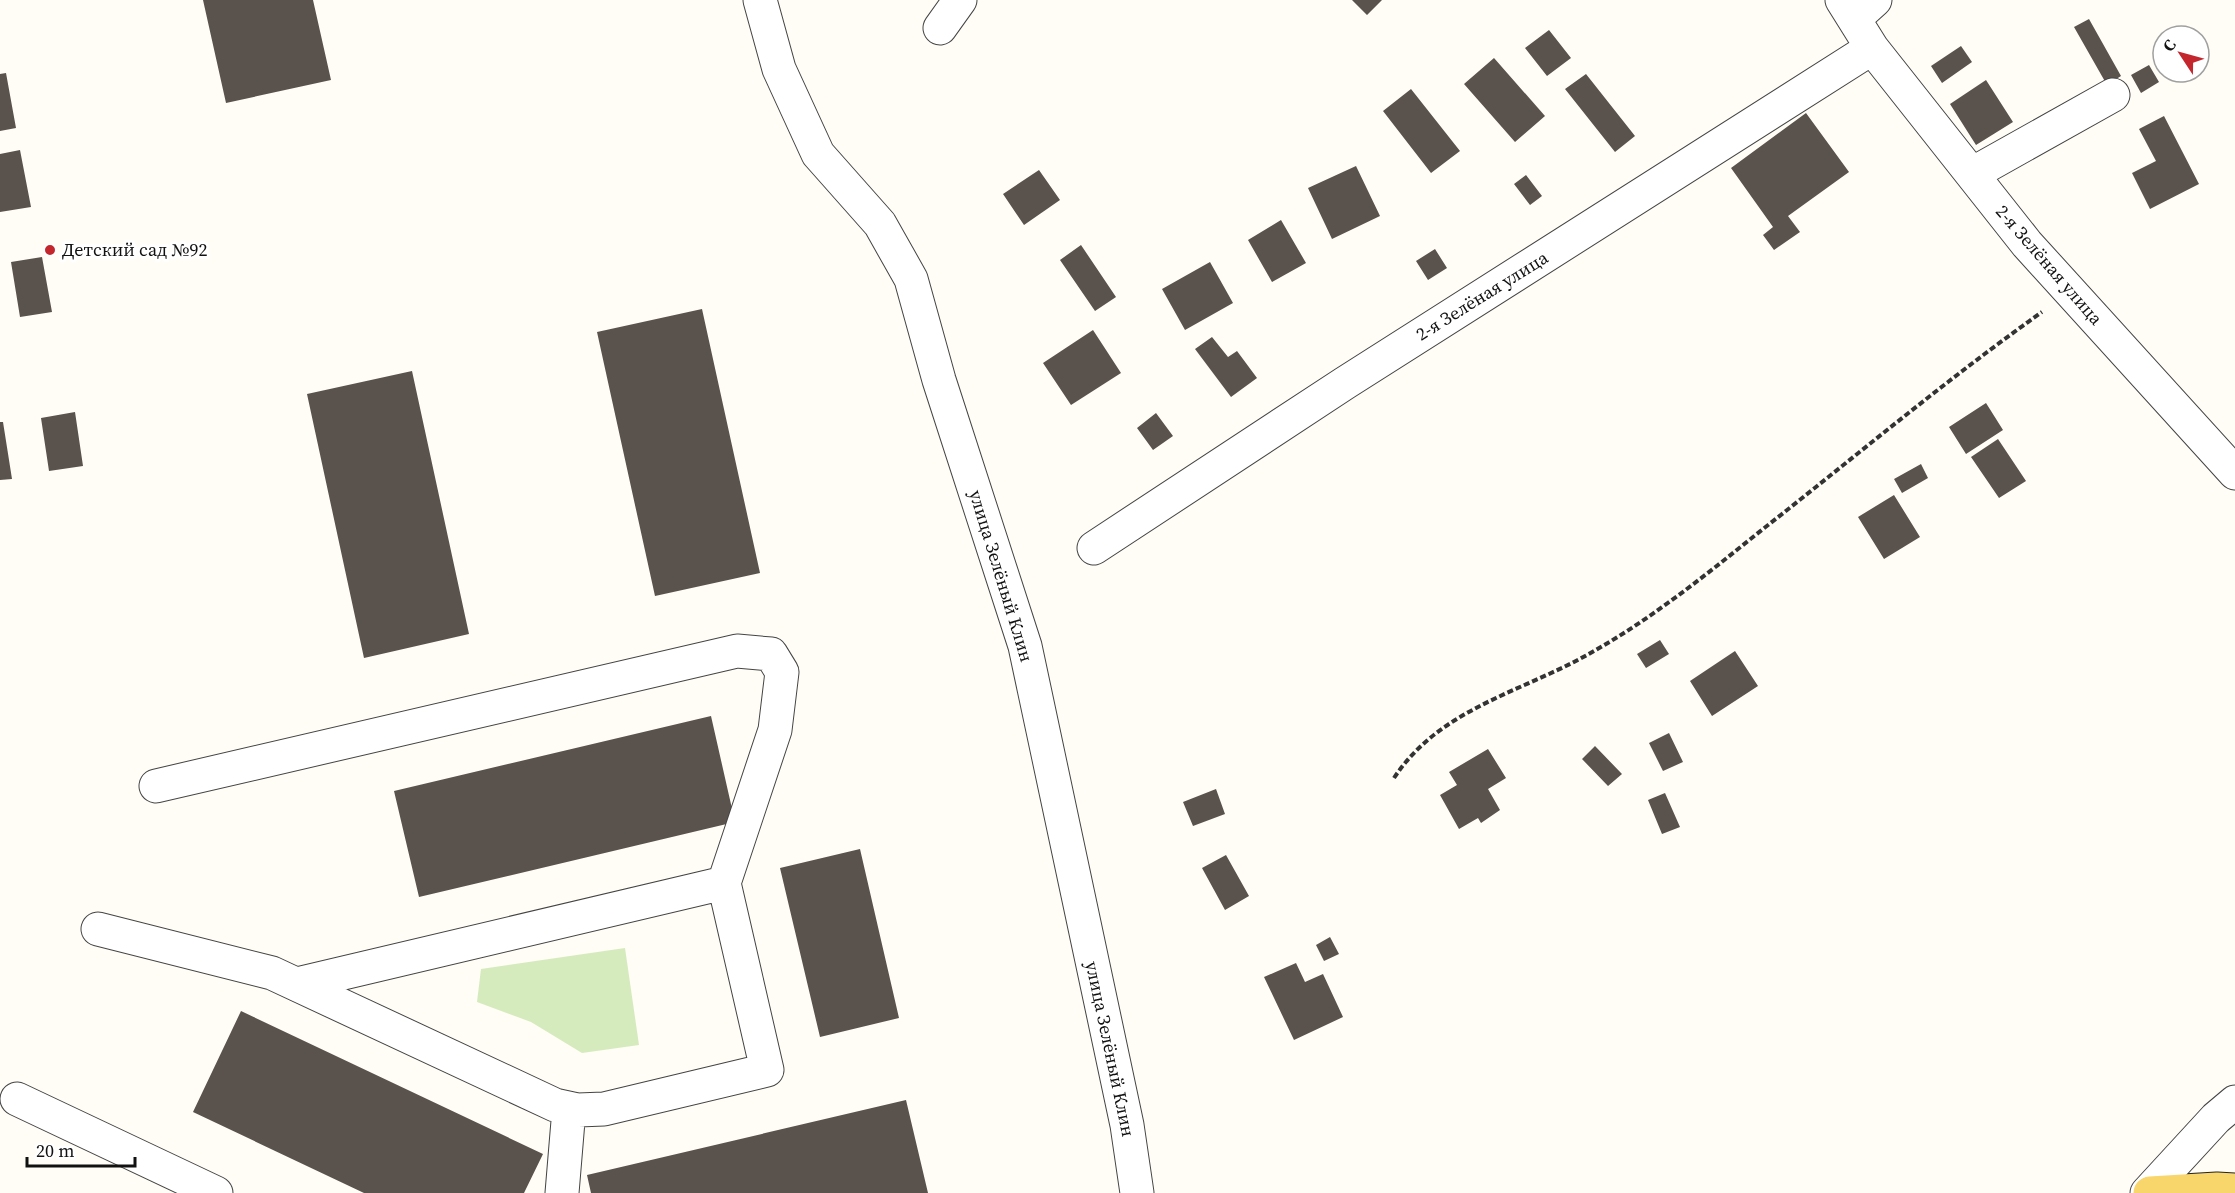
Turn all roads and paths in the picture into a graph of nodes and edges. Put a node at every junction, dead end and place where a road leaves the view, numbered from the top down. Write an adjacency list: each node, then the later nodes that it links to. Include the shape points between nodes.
1 (760, 0): 22 (street, улица Зелёный Клин, via 779,69 818,154 880,224 911,279 939,380 1025,645 1127,1125)
2 (960, 0): 4 (street)
3 (1857, 6): 5 (street, 2-я Зелёная улица)
4 (940, 28)
5 (1872, 48): 7 (street, 2-я Зелёная улица); 10 (street, 2-я Зелёная улица)
6 (2113, 95): 7 (street)
7 (1972, 174): 8 (street, 2-я Зелёная улица)
8 (2070, 292): 9 (street, 2-я Зелёная улица); 11 (path, via 1926,397 1655,614 1570,663 1449,722 1406,761)
9 (2235, 473)
10 (1094, 548)
11 (1395, 778)
12 (156, 786): 13 (street, via 737,651 771,654 782,672 775,730)
13 (724, 883): 15 (street); 18 (street, via 767,1070 619,1106 592,1111)
14 (98, 929): 15 (street, via 255,967)
15 (297, 984): 18 (street)
16 (17, 1099): 20 (street)
17 (2235, 1102): 23 (street)
18 (569, 1109): 21 (street)
19 (2235, 1190): 23 (main road)
20 (216, 1193)
21 (562, 1193)
22 (1137, 1193)
23 (2148, 1193)

